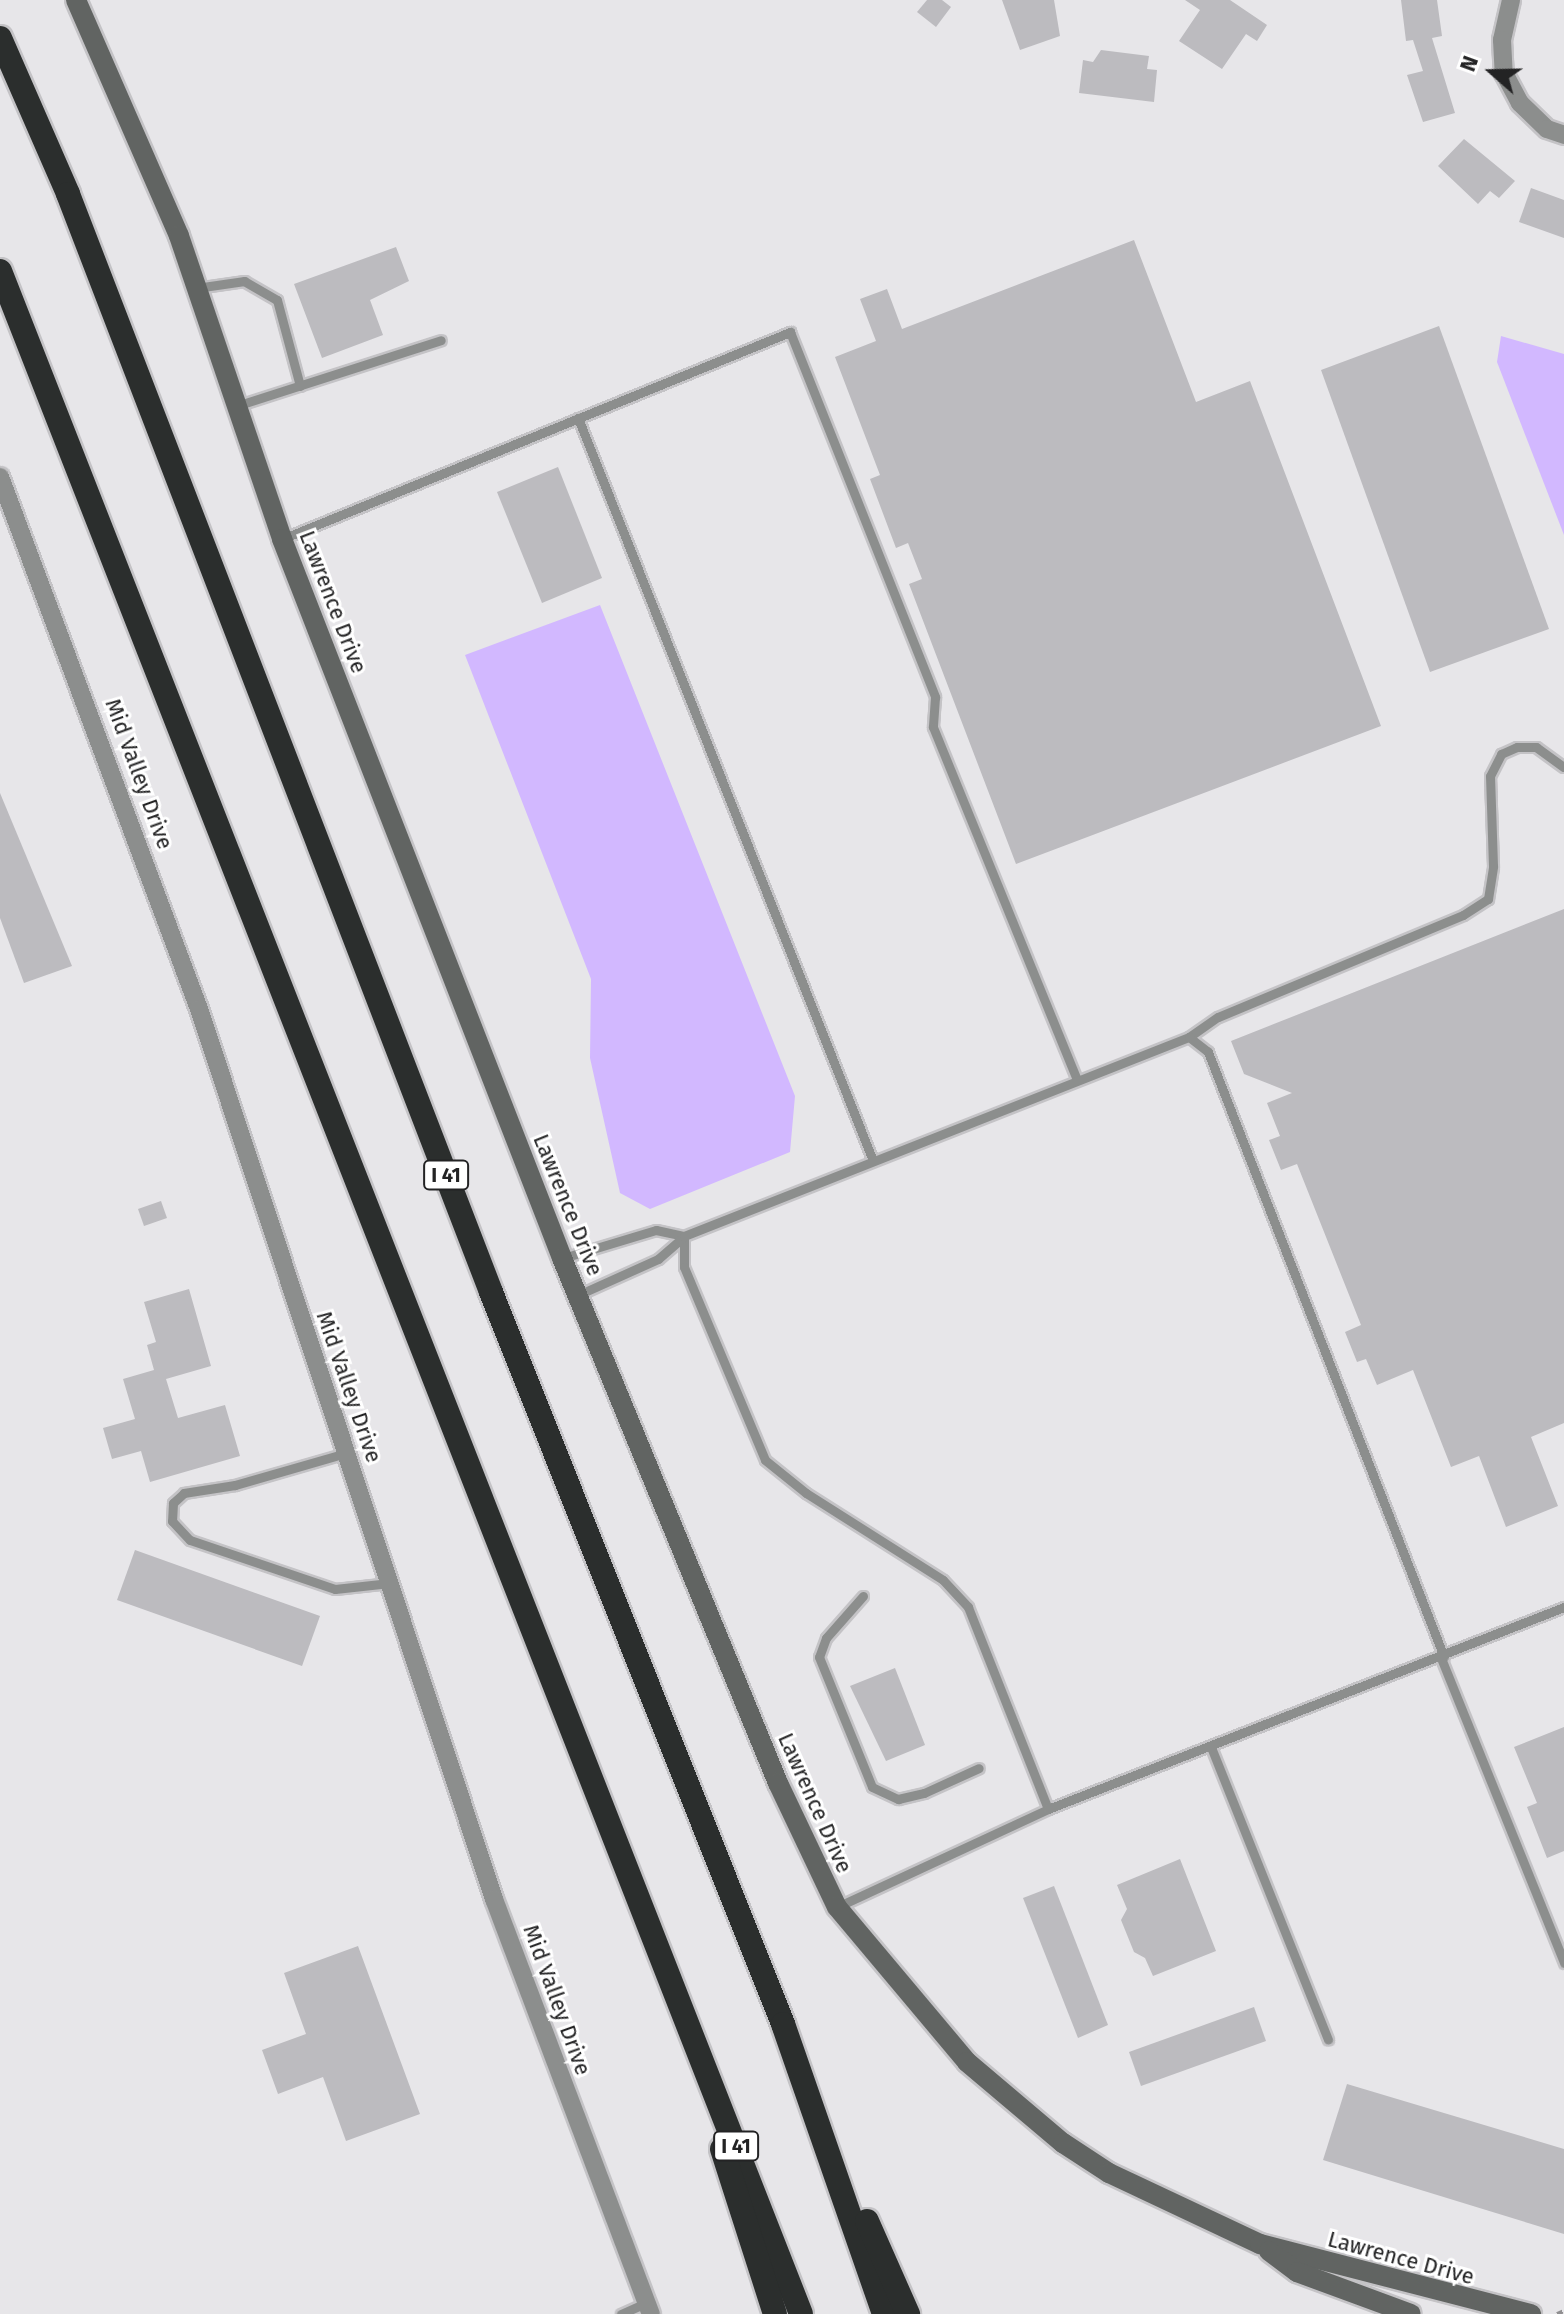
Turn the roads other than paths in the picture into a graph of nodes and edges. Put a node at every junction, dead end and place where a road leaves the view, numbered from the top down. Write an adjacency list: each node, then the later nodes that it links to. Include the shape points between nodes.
1 (76, 0): 6 (main road, Lawrence Drive)
2 (1511, 0): 4 (street, via 1502,40 1504,73 1520,103 1547,129)
3 (0, 38): 31 (highway, I 41, via 68,194 491,1292)
4 (1564, 135)
5 (0, 271): 30 (highway, I 41, via 602,1815)
6 (196, 288): 8 (lane, via 244,281 277,300); 9 (main road, Lawrence Drive)
7 (441, 340): 8 (lane)
8 (300, 386): 9 (lane)
9 (236, 406): 12 (main road, Lawrence Drive)
10 (578, 418): 12 (lane); 15 (lane, via 790,332 935,697 933,727); 16 (lane)
11 (0, 477): 20 (street, Mid Valley Drive, via 199,1009)
12 (282, 539): 18 (main road, Lawrence Drive)
13 (1564, 767): 14 (lane, via 1536,747 1501,754 1490,776 1493,866 1488,899 1463,915 1218,1017)
14 (1189, 1037): 15 (lane); 24 (lane, via 1208,1052)
15 (1077, 1080): 16 (lane)
16 (873, 1161): 17 (lane)
17 (684, 1236): 18 (lane, via 656,1230); 19 (lane, via 658,1259); 27 (lane, via 684,1267 765,1460 806,1493 943,1580 968,1607)
18 (562, 1258): 19 (main road, Lawrence Drive)
19 (578, 1295): 28 (main road, Lawrence Drive, via 778,1783)
20 (346, 1453): 21 (street, Mid Valley Drive); 21 (lane, via 235,1485 184,1493 173,1503 172,1521 190,1540 335,1589)
21 (391, 1583): 34 (street, Mid Valley Drive, via 494,1899)
22 (863, 1596): 26 (lane, via 826,1638 819,1657 872,1787 898,1799)
23 (1564, 1607): 24 (lane)
24 (1442, 1658): 25 (lane); 29 (lane)
25 (1211, 1747): 27 (lane); 32 (lane)
26 (979, 1768)
27 (1048, 1809): 28 (lane)
28 (837, 1907): 33 (main road, Lawrence Drive, via 928,2022 1008,2100 1109,2173)
29 (1564, 1963)
30 (671, 1979): 36 (highway); 37 (highway, I 41)
31 (783, 2024): 38 (highway, I 41); 39 (highway)
32 (1328, 2039)
33 (1260, 2244): 40 (main road, Lawrence Drive, via 1297,2272); 41 (main road, Lawrence Drive)
34 (648, 2309): 35 (lane)
35 (621, 2314)
36 (775, 2314)
37 (801, 2314)
38 (884, 2314)
39 (908, 2314)
40 (1411, 2314)
41 (1531, 2314)

